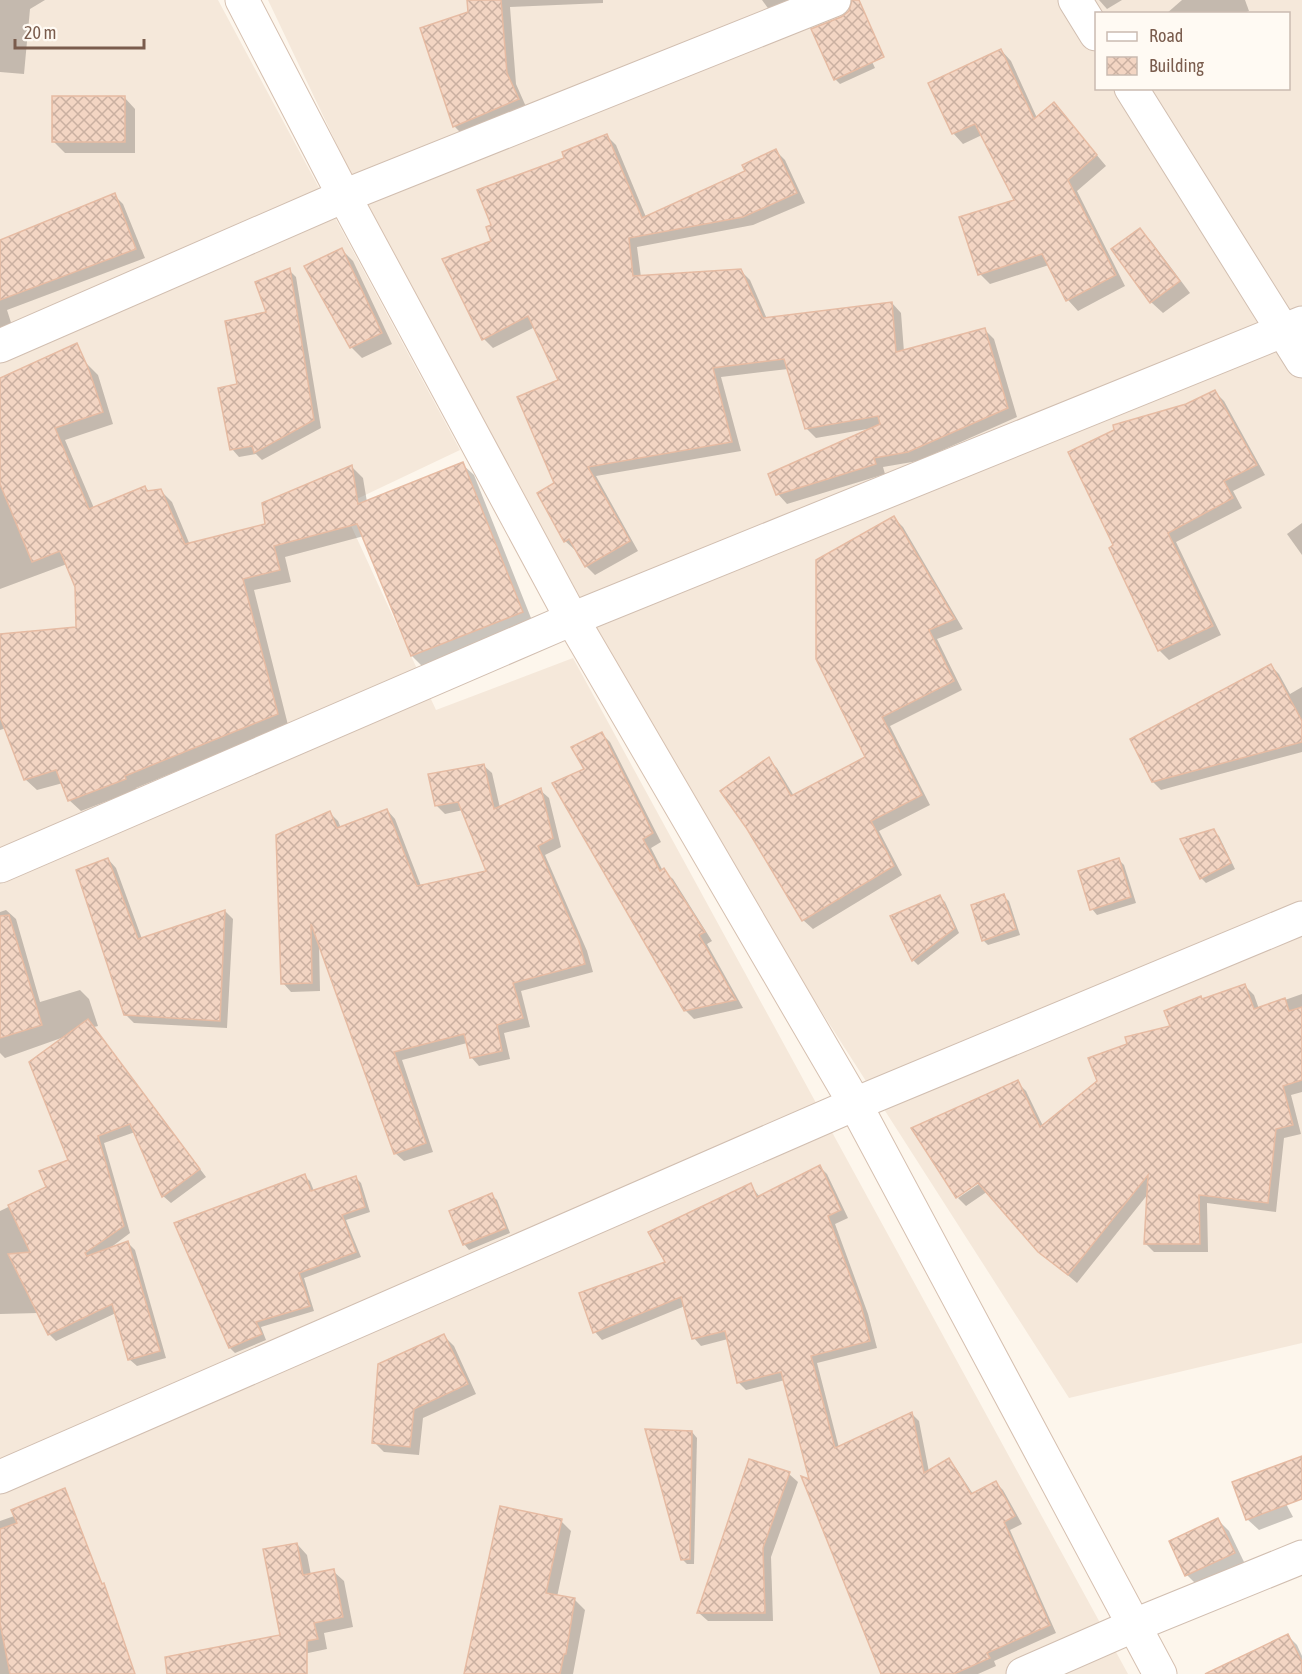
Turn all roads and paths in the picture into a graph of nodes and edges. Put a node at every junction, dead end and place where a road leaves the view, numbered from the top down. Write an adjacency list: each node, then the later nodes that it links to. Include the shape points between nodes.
1 (242, 0): 6 (street)
2 (834, 0): 6 (street)
3 (1075, 0): 4 (street)
4 (1095, 32)
5 (1132, 90): 7 (street)
6 (344, 196): 8 (street); 10 (street)
7 (1292, 327): 9 (street); 10 (street)
8 (0, 346)
9 (1302, 361)
10 (572, 619): 11 (street); 13 (street)
11 (0, 866)
12 (1302, 918): 13 (street)
13 (855, 1104): 14 (street); 16 (street)
14 (0, 1477)
15 (1302, 1557): 16 (street)
16 (1135, 1625): 17 (street); 18 (street)
17 (1023, 1674)
18 (1160, 1674)

